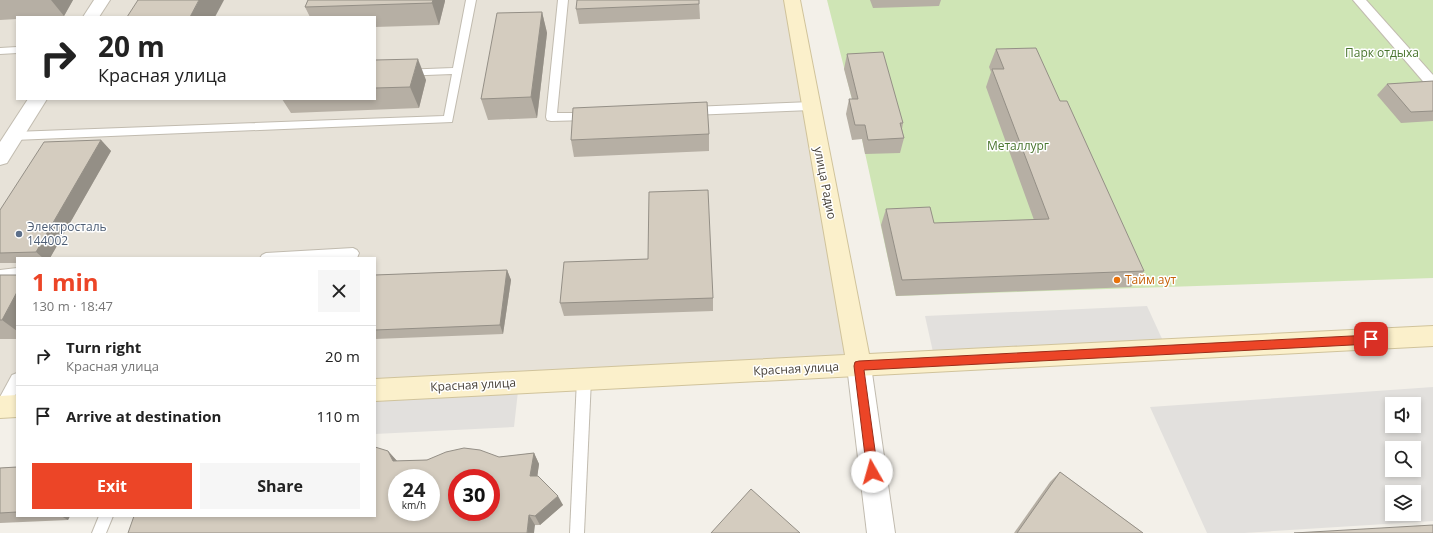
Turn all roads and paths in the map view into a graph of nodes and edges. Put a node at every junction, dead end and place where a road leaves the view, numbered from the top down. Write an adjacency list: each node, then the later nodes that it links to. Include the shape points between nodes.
1 (102, 0): 6 (street)
2 (471, 0): 9 (lane)
3 (563, 0): 15 (lane, via 551,117)
4 (792, 0): 13 (main road, улица Радио)
5 (1359, 0): 11 (street)
6 (92, 16)
7 (16, 50): 8 (lane)
8 (0, 51)
9 (456, 71): 10 (lane); 16 (lane, via 448,119)
10 (376, 74)
11 (1433, 84)
12 (37, 100): 16 (street)
13 (811, 106): 14 (lane); 23 (main road, улица Радио)
14 (679, 112)
15 (599, 115)
16 (14, 136): 17 (street)
17 (0, 158)
18 (283, 257): 19 (lane, via 352,253)
19 (351, 257)
20 (16, 274): 21 (lane)
21 (0, 275)
22 (1433, 336): 23 (main road, Красная улица)
23 (859, 366): 24 (main road, Красная улица); 31 (street)
24 (584, 379): 26 (main road, Красная улица); 30 (lane)
25 (16, 382): 27 (lane)
26 (376, 390)
27 (6, 407)
28 (106, 517): 29 (lane)
29 (99, 533)
30 (577, 533)
31 (880, 533)

